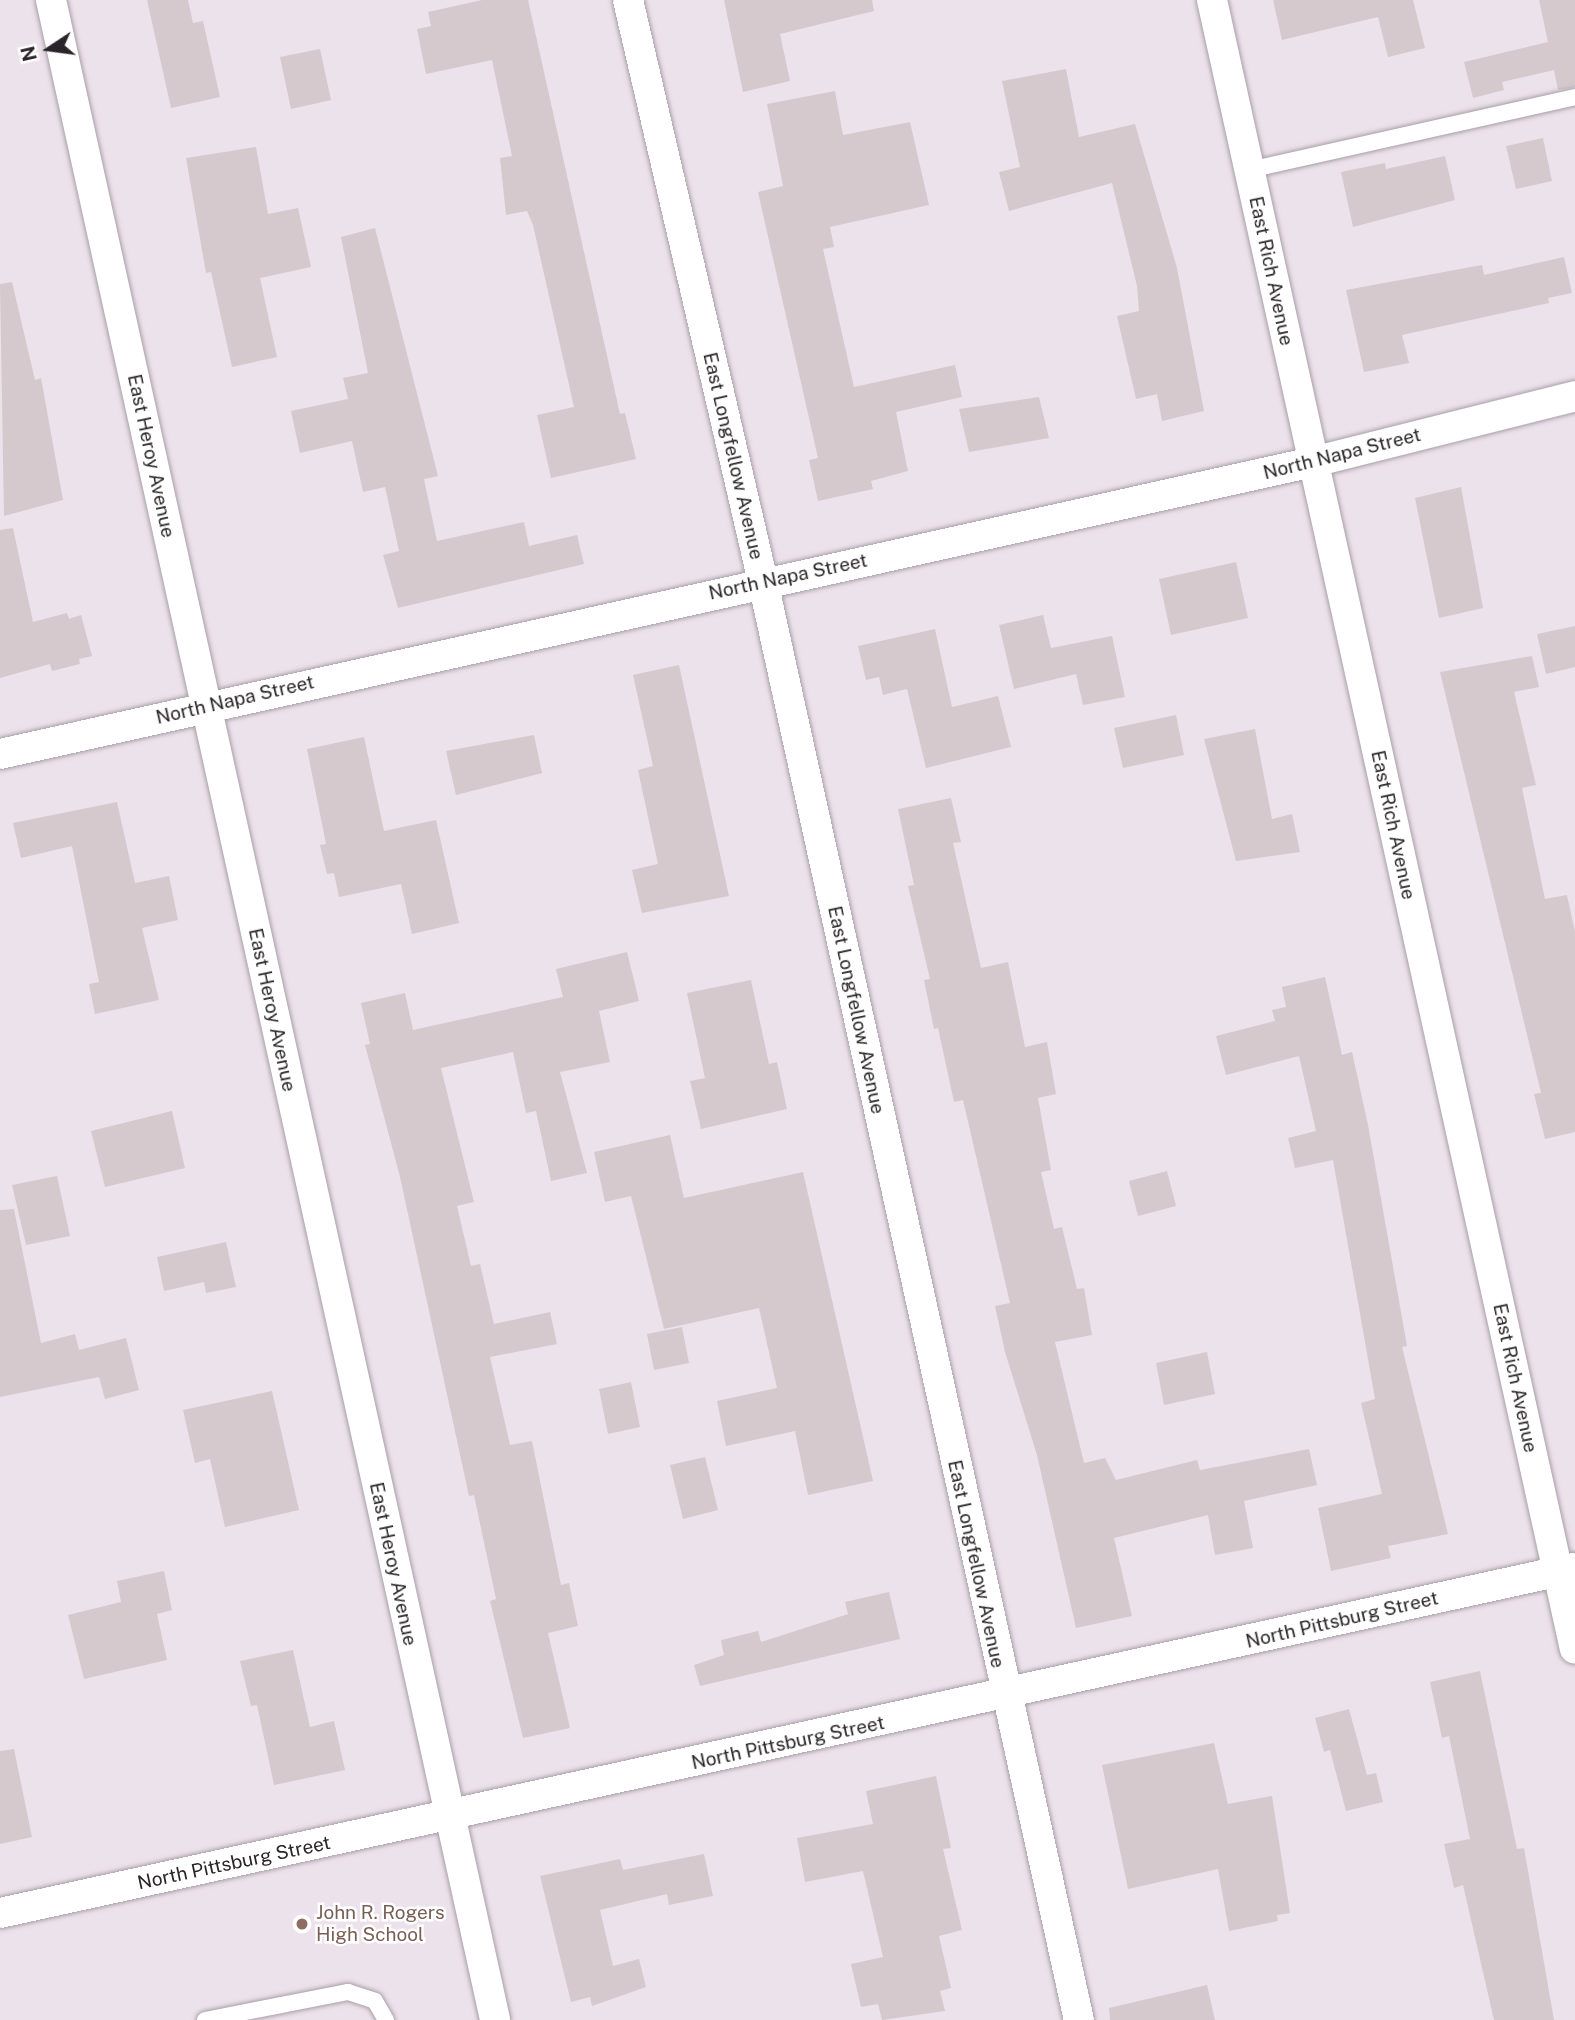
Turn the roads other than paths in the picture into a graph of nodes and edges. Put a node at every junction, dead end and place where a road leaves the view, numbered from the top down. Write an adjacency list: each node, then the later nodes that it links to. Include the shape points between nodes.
1 (51, 0): 9 (street, East Heroy Avenue)
2 (628, 0): 8 (street, East Longfellow Avenue)
3 (1212, 0): 5 (street, East Rich Avenue)
4 (1575, 97): 5 (lane)
5 (1249, 170): 7 (street, East Rich Avenue)
6 (1575, 396): 7 (street, North Napa Street)
7 (1313, 462): 8 (street, North Napa Street); 11 (street, East Rich Avenue)
8 (763, 582): 9 (street, North Napa Street); 13 (street, East Longfellow Avenue)
9 (206, 706): 10 (street, North Napa Street); 14 (street, East Heroy Avenue)
10 (0, 754)
11 (1566, 1570): 12 (street, East Rich Avenue); 13 (street, North Pittsburg Street)
12 (1575, 1649)
13 (1005, 1696): 14 (street, North Pittsburg Street); 19 (street, East Longfellow Avenue)
14 (448, 1817): 15 (street, North Pittsburg Street); 18 (street, East Heroy Avenue)
15 (0, 1913)
16 (205, 2020): 17 (lane, via 348,1992 375,2001)
17 (386, 2020)
18 (495, 2020)
19 (1079, 2020)

